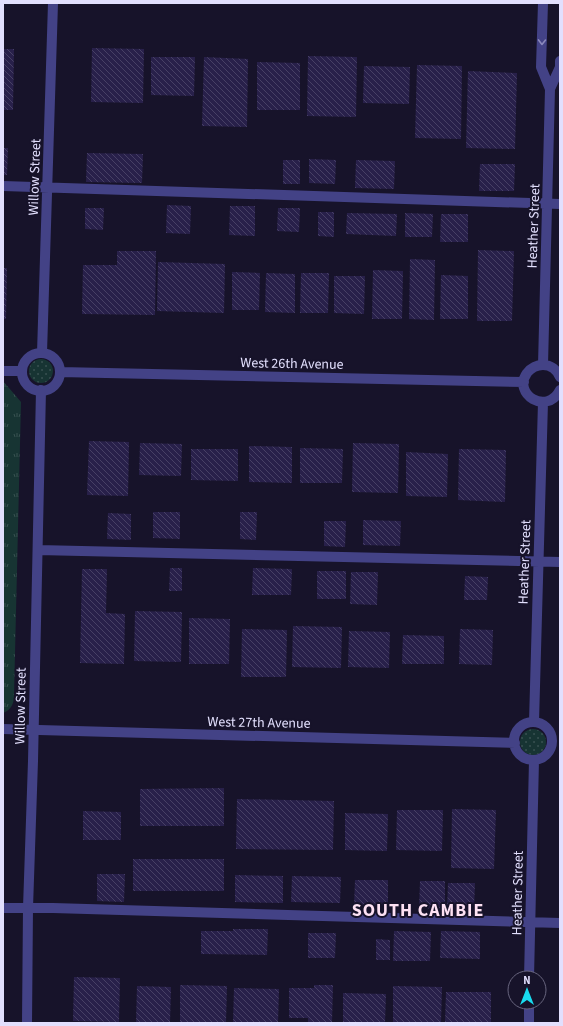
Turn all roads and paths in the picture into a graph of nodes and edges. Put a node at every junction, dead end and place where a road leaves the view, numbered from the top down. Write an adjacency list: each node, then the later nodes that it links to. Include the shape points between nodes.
1 (53, 3): 6 (street, Willow Street)
2 (543, 3): 4 (street, Heather Street, one-way to 4, via 542,67)
3 (560, 61): 4 (street, Heather Street, via 560,67)
4 (550, 89): 7 (street, Heather Street)
5 (3, 186): 6 (street)
6 (47, 187): 7 (street); 9 (street, Willow Street)
7 (547, 204): 8 (street); 10 (street, Heather Street)
8 (560, 204)
9 (42, 353): 12 (street, via 28,358); 13 (street, via 49,354 55,359)
10 (543, 365): 14 (street, via 554,368); 15 (street, via 530,370 525,375)
11 (3, 371): 12 (street)
12 (22, 371): 16 (street, via 23,379 28,385)
13 (60, 372): 15 (street, West 26th Avenue); 16 (street, via 54,385)
14 (560, 377)
15 (524, 382): 18 (street, via 529,396)
16 (41, 390): 19 (street, Willow Street)
17 (560, 390): 18 (street, via 556,397)
18 (543, 402): 20 (street, Heather Street)
19 (38, 550): 20 (street); 24 (street, Willow Street)
20 (538, 562): 21 (street); 22 (street, Heather Street)
21 (560, 562)
22 (534, 722): 25 (street, via 522,726 515,737); 26 (street, via 545,726)
23 (3, 729): 24 (street, West 27th Avenue)
24 (34, 730): 25 (street, West 27th Avenue); 29 (street, Willow Street)
25 (515, 743): 27 (street, via 519,753)
26 (556, 743): 27 (street, via 548,753)
27 (534, 760): 30 (street, Heather Street)
28 (3, 908): 29 (street)
29 (28, 908): 30 (street); 34 (street, Willow Street)
30 (530, 922): 31 (street); 32 (street, Heather Street)
31 (560, 923)
32 (529, 970)
33 (529, 1010): 35 (street)
34 (27, 1023)
35 (529, 1023)

